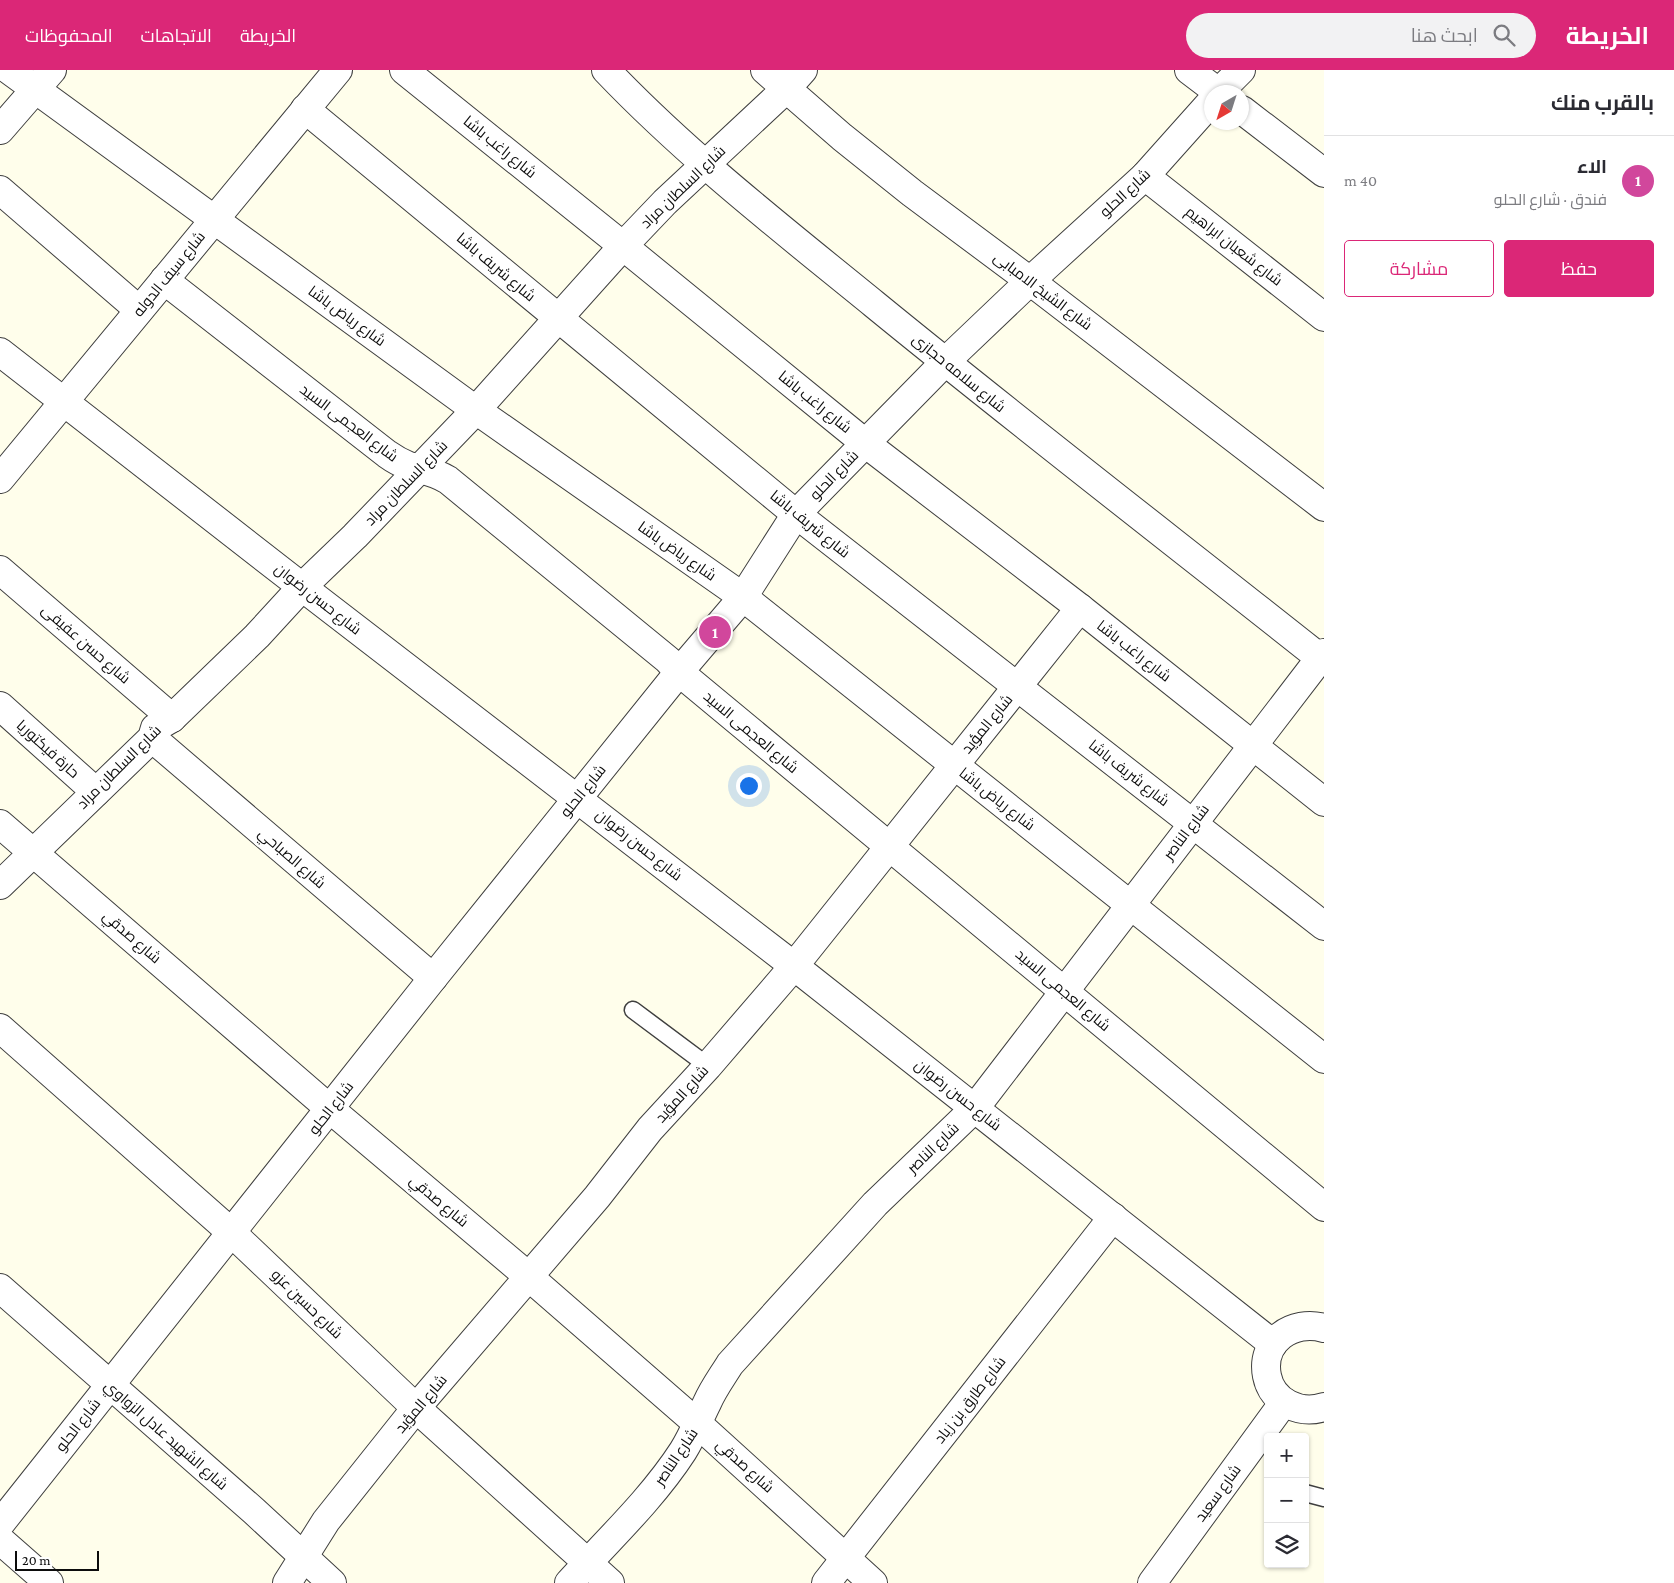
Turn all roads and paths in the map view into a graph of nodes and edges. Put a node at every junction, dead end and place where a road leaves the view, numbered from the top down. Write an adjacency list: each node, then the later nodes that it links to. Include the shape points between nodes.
1 (9, 70): 8 (street, شارع رياض باشا)
2 (338, 70): 12 (street, شارع سيف الدوله)
3 (404, 70): 21 (street, شارع راغب باشا)
4 (606, 70): 16 (street, شارع سلامه حجازى)
5 (765, 70): 9 (street, شارع الشيخ الامبابى)
6 (1189, 70): 10 (street)
7 (1241, 70): 11 (street)
8 (43, 80): 15 (street); 20 (street, شارع رياض باشا)
9 (794, 80): 16 (street, شارع السلطان مراد); 23 (street, شارع الشيخ الامبابى, via 912,193)
10 (1209, 85)
11 (1226, 85)
12 (305, 109): 20 (street, شارع سيف الدوله); 26 (street, شارع شريف باشا)
13 (1204, 110): 18 (street, شارع الحلو)
14 (1249, 115): 17 (street)
15 (0, 130)
16 (705, 164): 21 (street, شارع السلطان مراد); 28 (street, شارع سلامه حجازى)
17 (1324, 173)
18 (1145, 176): 23 (street, شارع الحلو); 25 (street, شارع شعبان ابراهيم)
19 (0, 190): 24 (street)
20 (213, 220): 22 (street, شارع سيف الدوله); 30 (street, شارع رياض باشا)
21 (623, 246): 26 (street, شارع السلطان مراد); 31 (street, شارع راغب باشا)
22 (164, 280): 24 (street, شارع سيف الدوله); 32 (street, شارع العجمى السيد, via 387,454 408,466)
23 (1030, 281): 28 (street, شارع الحلو); 34 (street, شارع الشيخ الامبابى)
24 (139, 310): 29 (street, شارع سيف الدوله)
25 (1324, 317)
26 (557, 318): 30 (street, شارع السلطان مراد); 35 (street, شارع شريف باشا)
27 (0, 352): 29 (street, شارع حسن رضوان)
28 (945, 362): 31 (street, شارع الحلو); 40 (street, شارع سلامه حجازى)
29 (65, 402): 33 (street, شارع سيف الدوله); 37 (street, شارع حسن رضوان)
30 (476, 410): 32 (street, شارع السلطان مراد); 38 (street, شارع رياض باشا)
31 (865, 443): 35 (street, شارع الحلو); 39 (street, شارع راغب باشا)
32 (420, 468): 37 (street, شارع السلطان مراد); 41 (street, شارع العجمى السيد, via 448,480)
33 (0, 479)
34 (1324, 507)
35 (796, 514): 38 (street, شارع الحلو); 42 (street, شارع شريف باشا)
36 (0, 570): 44 (street, شارع حسن عفيفى)
37 (302, 587): 44 (street, شارع السلطان مراد, via 257,636); 49 (street, شارع حسن رضوان)
38 (743, 597): 41 (street, شارع الحلو); 47 (street, شارع رياض باشا)
39 (1080, 608): 42 (street, شارع المؤيد); 46 (street, شارع راغب باشا)
40 (1323, 658): 46 (street, شارع الناصر)
41 (679, 672): 49 (street, شارع الحلو); 53 (street, شارع العجمى السيد)
42 (1018, 686): 47 (street, شارع المؤيد); 51 (street, شارع شريف باشا)
43 (0, 706): 48 (street, حارة فيكتوريا)
44 (172, 718): 45 (street, شارع السلطان مراد, via 155,728)
45 (152, 738): 48 (street, شارع السلطان مراد); 59 (street, شارع الصباحي)
46 (1253, 746): 50 (street, شارع راغب باشا); 51 (street, شارع الناصر)
47 (954, 765): 53 (street, شارع المؤيد); 56 (street, شارع رياض باشا)
48 (96, 792): 54 (street, شارع السلطان مراد)
49 (577, 798): 58 (street, شارع حسن رضوان); 59 (street, شارع الحلو)
50 (1324, 802)
51 (1193, 823): 56 (street, شارع الناصر); 57 (street, شارع شريف باشا)
52 (0, 824): 54 (street, شارع صدقي)
53 (889, 846): 58 (street, شارع المؤيد); 60 (street, شارع العجمى السيد)
54 (33, 853): 55 (street, شارع السلطان مراد); 66 (street, شارع صدقي)
55 (0, 885)
56 (1131, 905): 60 (street, شارع الناصر); 63 (street, شارع رياض باشا)
57 (1324, 926)
58 (794, 966): 64 (street, شارع المؤيد); 65 (street, شارع حسن رضوان)
59 (433, 978): 66 (street, شارع الحلو)
60 (1064, 992): 65 (street, شارع الناصر); 67 (street, شارع العجمى السيد)
61 (633, 1010): 64 (lane)
62 (0, 1028): 69 (street, شارع حسين عزو)
63 (1324, 1059)
64 (708, 1066): 70 (street, شارع المؤيد, via 650,1129 597,1197)
65 (975, 1108): 68 (street, شارع حسن رضوان); 78 (street, شارع الناصر, via 875,1204 730,1364)
66 (330, 1109): 69 (street, شارع الحلو); 70 (street, شارع صدقي)
67 (1324, 1207)
68 (1114, 1218): 73 (street, شارع حسن رضوان); 84 (street, شارع طارق بن زياد)
69 (232, 1233): 74 (street, شارع الحلو); 77 (street, شارع حسين عزو)
70 (528, 1276): 77 (street, شارع المؤيد); 78 (street, شارع صدقي)
71 (0, 1288): 74 (street, شارع الشهيد عادل الزواوي)
72 (1324, 1328): 73 (street, via 1302,1326 1291,1329)
73 (1273, 1344): 75 (street, via 1267,1359 1267,1375 1272,1390)
74 (110, 1385): 81 (street, شارع الحلو); 83 (street, شارع الشهيد عادل الزواوي)
75 (1284, 1402): 76 (street, via 1298,1409); 93 (street, شارع سعيد)
76 (1324, 1407)
77 (416, 1408): 83 (street, شارع المؤيد, via 339,1504); 85 (street, شارع حسين عزو)
78 (698, 1424): 84 (street, شارع صدقي); 85 (street, شارع الناصر, via 666,1475)
79 (1309, 1494): 80 (lane)
80 (1324, 1498)
81 (0, 1524)
82 (0, 1540): 86 (street)
83 (304, 1558): 87 (street, شارع المؤيد); 88 (street, شارع الشهيد عادل الزواوي)
84 (845, 1559): 91 (street, شارع طارق بن زياد); 92 (street, شارع صدقي)
85 (587, 1562): 89 (street, شارع الناصر); 90 (street, شارع حسين عزو)
86 (49, 1583)
87 (288, 1583)
88 (332, 1583)
89 (569, 1583)
90 (610, 1583)
91 (826, 1583)
92 (873, 1583)
93 (1152, 1583)

